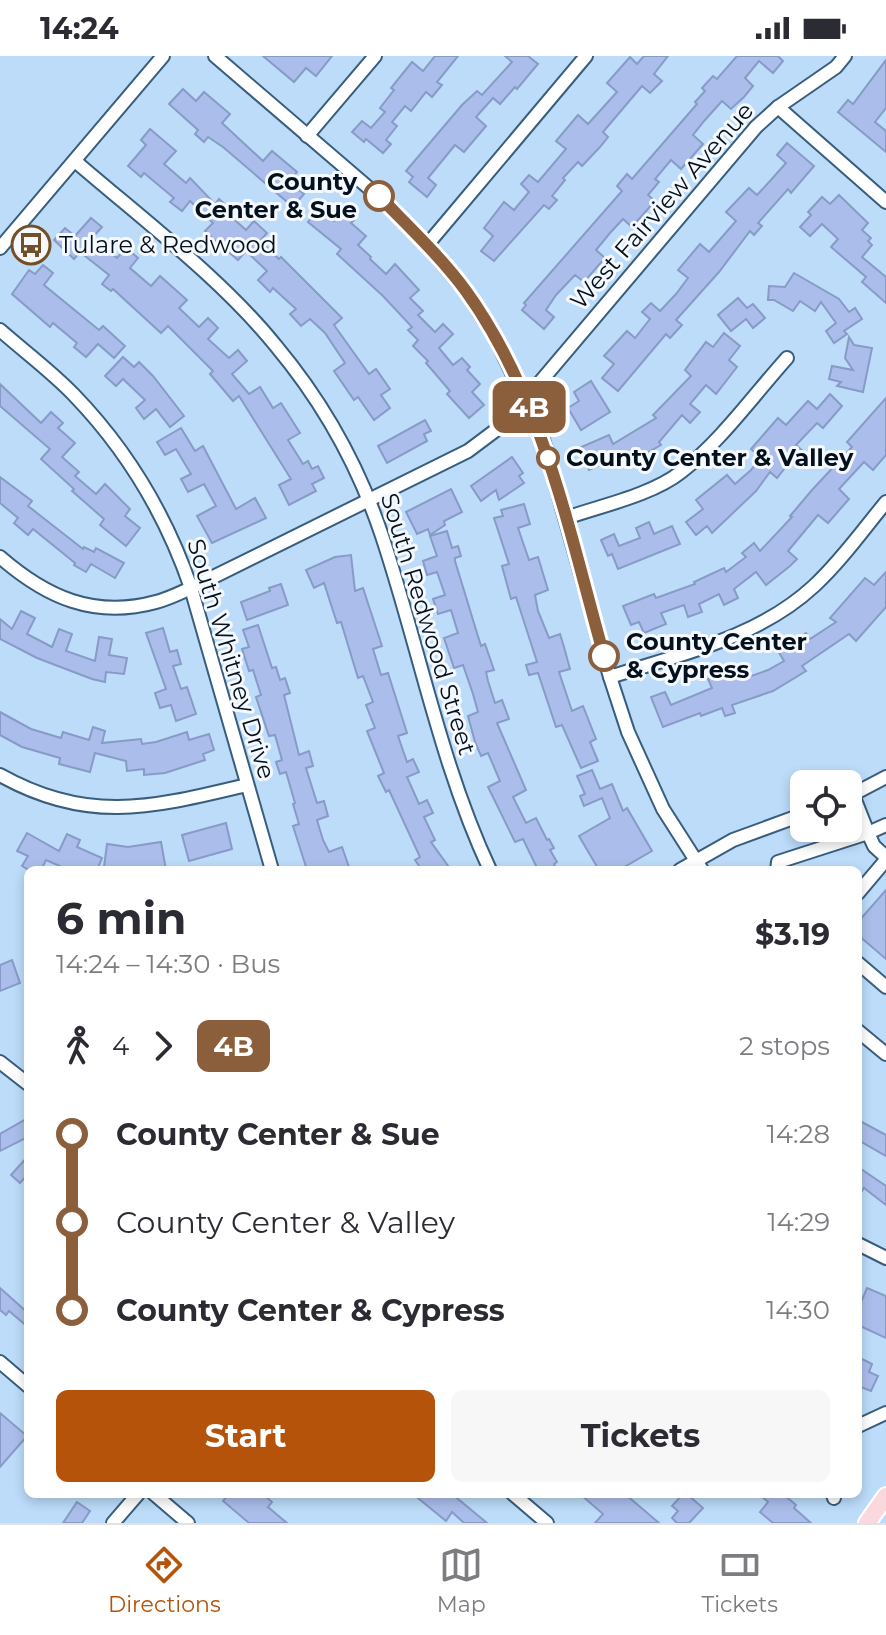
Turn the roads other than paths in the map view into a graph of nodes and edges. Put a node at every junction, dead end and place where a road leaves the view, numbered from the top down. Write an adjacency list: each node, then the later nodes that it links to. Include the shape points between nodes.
1 (163, 56): 8 (street)
2 (215, 56): 7 (street)
3 (375, 56): 7 (street)
4 (586, 56): 10 (street)
5 (845, 56): 6 (street, West Fairview Avenue)
6 (778, 107): 9 (street); 14 (street, West Fairview Avenue)
7 (307, 136): 10 (street)
8 (75, 161): 11 (street); 15 (street, South Redwood Street, via 230,296 276,345 337,435)
9 (886, 202)
10 (427, 245): 14 (street, via 495,337)
11 (0, 248)
12 (0, 330): 19 (street, South Whitney Drive, via 72,393 112,438 154,501)
13 (787, 358): 17 (street, via 679,474)
14 (525, 400): 15 (street, West Fairview Avenue, via 468,451); 17 (street, via 542,436)
15 (367, 501): 19 (street, West Fairview Avenue); 32 (street, South Redwood Street, via 382,534 441,741)
16 (886, 502): 20 (street, via 816,585 761,625)
17 (566, 518): 20 (street)
18 (0, 557): 19 (street, West Fairview Avenue, via 28,581 70,602 113,608 155,603)
19 (191, 588): 23 (street, South Whitney Drive)
20 (610, 677): 30 (street, via 663,809)
21 (0, 775): 23 (street, via 56,801 111,808 162,805)
22 (886, 777): 24 (street)
23 (247, 785): 31 (street, South Whitney Drive)
24 (862, 790)
25 (790, 819): 30 (street, via 733,840)
26 (862, 820): 28 (street)
27 (886, 825): 28 (street)
28 (868, 833): 29 (street); 33 (street)
29 (886, 859): 34 (street)
30 (698, 865)
31 (271, 866)
32 (488, 866)
33 (778, 866)
34 (862, 888)
35 (862, 966): 36 (street)
36 (886, 987)
37 (862, 1034): 38 (street)
38 (886, 1054)
39 (0, 1061): 40 (street)
40 (24, 1081)
41 (862, 1246): 42 (street)
42 (886, 1258)
43 (0, 1362): 44 (street)
44 (24, 1383)
45 (886, 1413): 46 (street)
46 (862, 1424)
47 (886, 1496): 54 (main road)
48 (135, 1498): 51 (street)
49 (159, 1498): 52 (street)
50 (518, 1498): 53 (street)
51 (113, 1523)
52 (188, 1523)
53 (547, 1523)
54 (867, 1523)

